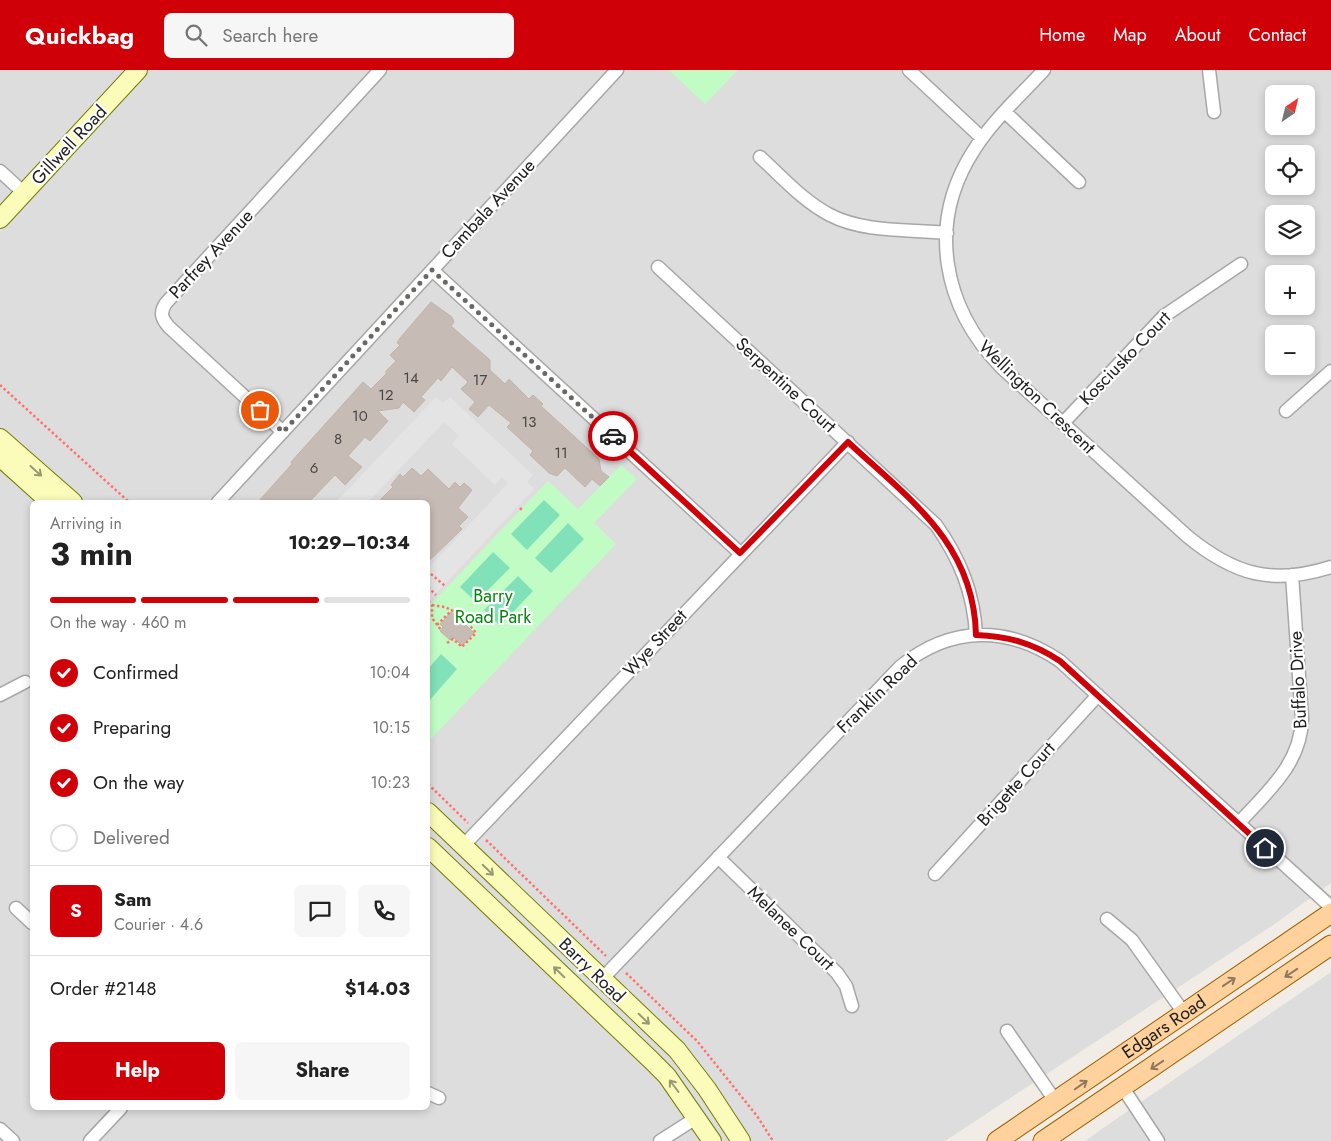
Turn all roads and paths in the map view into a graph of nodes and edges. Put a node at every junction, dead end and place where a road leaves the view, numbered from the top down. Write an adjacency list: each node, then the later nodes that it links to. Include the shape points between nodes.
1 (138, 70): 13 (street, Gillwell Road)
2 (380, 70): 23 (street, Parfrey Avenue, via 161,311 162,318 170,327)
3 (617, 70): 18 (street, Cambala Avenue)
4 (909, 70): 9 (street)
5 (1044, 70): 7 (street, Wellington Crescent)
6 (1209, 70): 8 (street)
7 (1005, 112): 9 (street, Wellington Crescent); 12 (street)
8 (1214, 112)
9 (982, 138): 15 (street, Wellington Crescent, via 965,164 957,184 950,205)
10 (760, 157): 15 (street, via 799,193 831,216 864,226)
11 (0, 171): 13 (street)
12 (1079, 182)
13 (24, 193): 14 (street, Gillwell Road)
14 (0, 219)
15 (947, 233): 22 (street, Wellington Crescent, via 947,261 952,285 974,335 1002,368)
16 (1241, 264): 22 (street, Kosciusko Court, via 1164,316)
17 (658, 267): 25 (street, Serpentine Court)
18 (432, 270): 23 (street, Cambala Avenue); 33 (street)
19 (1331, 371): 21 (street)
20 (0, 386): 29 (path)
21 (1286, 411)
22 (1063, 423): 36 (street, Wellington Crescent, via 1187,536 1216,558 1246,572)
23 (283, 432): 30 (street, Cambala Avenue)
24 (0, 438): 28 (street, one-way to 28)
25 (848, 442): 33 (street, Wye Street); 47 (street, Serpentine Court, via 923,512 948,542 967,580 973,601)
26 (0, 457): 27 (street)
27 (48, 500)
28 (71, 500)
29 (127, 500)
30 (220, 500)
31 (520, 508): 32 (path)
32 (523, 512)
33 (740, 553): 54 (street, Wye Street)
34 (1331, 567): 36 (street, Wellington Crescent)
35 (431, 574): 37 (path)
36 (1292, 575): 53 (street, Buffalo Drive, via 1302,719 1299,742 1284,772)
37 (445, 586)
38 (430, 589): 39 (path)
39 (436, 595)
40 (430, 602): 41 (path)
41 (432, 605): 42 (path); 45 (path, via 432,618)
42 (452, 610): 43 (path); 45 (path)
43 (457, 613)
44 (472, 616): 48 (path, via 467,621 476,633 462,647 453,639)
45 (437, 626): 46 (path)
46 (441, 630)
47 (976, 635): 50 (street, Franklin Road, via 997,635 1047,652); 56 (street, Franklin Road, via 930,646 901,666)
48 (447, 643)
49 (25, 682): 51 (street)
50 (1098, 695): 53 (street, Franklin Road); 57 (street, Brigette Court)
51 (0, 696)
52 (430, 814): 54 (street, Barry Road)
53 (1238, 823): 58 (street, Franklin Road)
54 (463, 846): 64 (street, Barry Road, one-way to 64)
55 (430, 849): 65 (street, Barry Road, one-way to 55)
56 (718, 857): 64 (street, Franklin Road); 66 (street, Melanee Court, via 832,967 846,986)
57 (935, 874)
58 (1331, 907)
59 (16, 908): 62 (street)
60 (1331, 912): 67 (main road, Edgars Road, one-way to 60)
61 (1107, 919): 67 (street, via 1132,940)
62 (30, 921)
63 (1331, 945): 69 (main road, Edgars Road, one-way to 69)
64 (602, 979): 65 (street); 78 (street, Barry Road, one-way to 78, via 689,1065)
65 (585, 997): 72 (street, Barry Road, one-way to 65, via 667,1076)
66 (852, 1006)
67 (1184, 1014): 70 (main road, Edgars Road, one-way to 67)
68 (1008, 1031): 70 (street)
69 (1123, 1088): 80 (main road, Edgars Road); 81 (street)
70 (1056, 1102): 79 (main road, Edgars Road)
71 (119, 1110): 75 (street)
72 (696, 1118): 76 (street); 77 (street, Barry Road)
73 (0, 1129): 74 (street)
74 (13, 1141)
75 (90, 1141)
76 (660, 1141)
77 (712, 1141)
78 (741, 1141)
79 (997, 1141)
80 (1043, 1141)
81 (1158, 1141)

